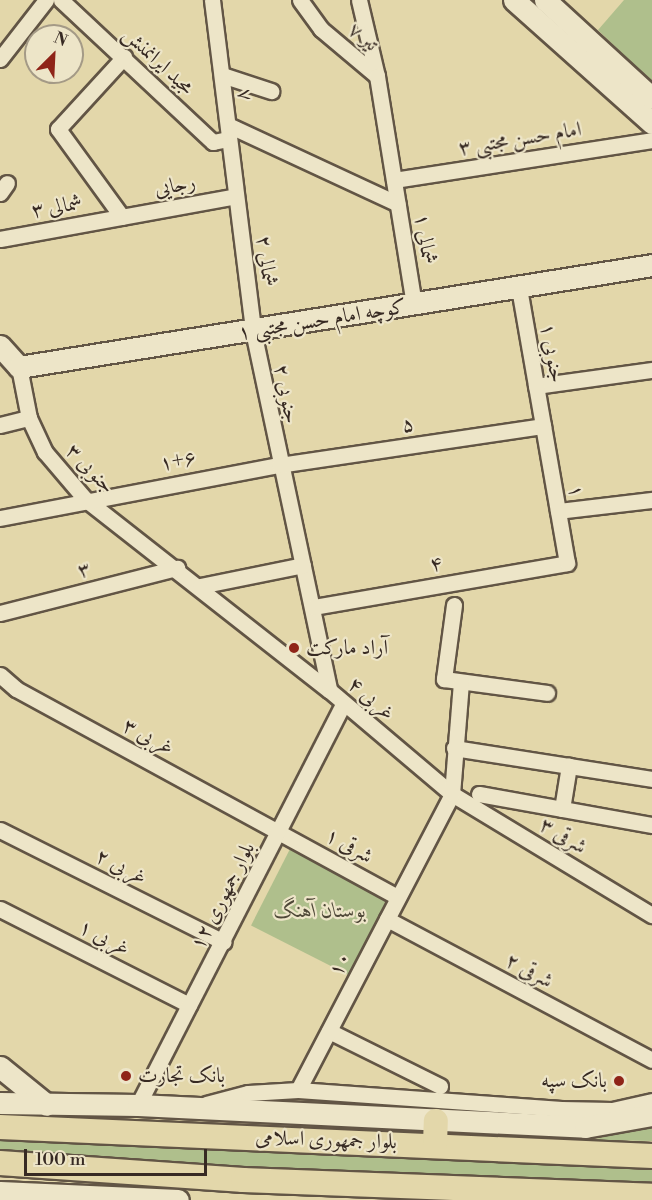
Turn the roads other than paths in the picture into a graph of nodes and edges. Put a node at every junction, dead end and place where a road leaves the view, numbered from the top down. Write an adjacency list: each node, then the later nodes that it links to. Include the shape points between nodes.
1 (46, 0): 10 (street)
2 (61, 0): 9 (street, مجید ایرانمنش)
3 (199, 0): 8 (street)
4 (300, 0): 12 (street, ۷ تیر, via 321,29)
5 (359, 0): 12 (street, ۱ شمالی)
6 (514, 0): 15 (street)
7 (544, 0): 14 (street)
8 (213, 5): 11 (street, ۷)
9 (124, 57): 16 (street, مجید ایرانمنش, via 213,141); 21 (street, via 58,129)
10 (0, 59)
11 (222, 75): 13 (street); 16 (street, ۷)
12 (377, 76): 18 (street, ۱ شمالی)
13 (271, 91)
14 (652, 98)
15 (652, 123)
16 (229, 132): 19 (street, ۷); 20 (street)
17 (652, 140): 18 (street, امام حسن مجتبی ۳)
18 (394, 180): 20 (street, ۱ شمالی)
19 (236, 196): 21 (street, رجایی); 26 (street, ۲ شمالی)
20 (398, 204): 25 (street, ۱ شمالی)
21 (122, 217): 22 (street, ۳ شمالی)
22 (0, 239)
23 (652, 265): 24 (street, کوچه امام حسن مجتبی ۱)
24 (519, 287): 25 (street, کوچه امام حسن مجتبی ۱); 30 (street, ۱ جنوبی)
25 (414, 304): 26 (street, کوچه امام حسن مجتبی ۱)
26 (253, 331): 28 (street, کوچه امام حسن مجتبی ۱); 34 (street, ۲ جنوبی)
27 (0, 346): 28 (street)
28 (19, 367): 31 (street, ۳ جنوبی)
29 (652, 370): 30 (street)
30 (536, 386): 33 (street, ۱ جنوبی)
31 (29, 418): 32 (street); 35 (street, ۳ جنوبی, via 45,452)
32 (0, 425)
33 (543, 426): 34 (street, ۵); 37 (street, ۱‍)
34 (279, 465): 35 (street, ۱+۶); 40 (street, ۲ جنوبی)
35 (85, 499): 38 (street); 41 (street, ۳ جنوبی)
36 (652, 500): 37 (street)
37 (558, 511): 39 (street, ۱‍)
38 (0, 518)
39 (567, 563): 44 (street, ۴)
40 (303, 565): 42 (street); 44 (street, ۲ جنوبی)
41 (177, 568): 42 (street, ۴ غربی); 45 (street, ۳)
42 (200, 586): 48 (street, ۴ غربی)
43 (454, 605): 47 (street, via 444,679)
44 (313, 607): 48 (street, ۲ جنوبی)
45 (0, 613)
46 (0, 675): 59 (street, ۳ غربی, via 16,689)
47 (461, 682): 49 (street); 51 (street)
48 (329, 690): 50 (street, ۴ غربی)
49 (547, 693)
50 (344, 704): 54 (street, ۴ غربی); 59 (street, بلوار جمهوری ۱۲)
51 (454, 748): 52 (street); 54 (street)
52 (569, 766): 53 (street); 56 (street)
53 (652, 779)
54 (452, 794): 60 (street, ۱۰); 62 (street, ۳ شرقی)
55 (479, 794): 56 (street)
56 (562, 809): 57 (street)
57 (652, 825)
58 (0, 830): 64 (street, ۲ غربی)
59 (280, 831): 60 (street, شرقی ۱); 64 (street, بلوار جمهوری ۱۲)
60 (398, 897): 63 (street, ۱۰)
61 (0, 909): 65 (street, ۱ غربی)
62 (652, 915)
63 (387, 918): 66 (street, ۱۰); 67 (street, ۲ شرقی)
64 (224, 942): 65 (street, بلوار جمهوری ۱۲)
65 (189, 1005): 73 (street, بلوار جمهوری ۱۲)
66 (329, 1031): 69 (street); 70 (street, ۱۰)
67 (652, 1060)
68 (0, 1067): 74 (street)
69 (440, 1086)
70 (298, 1090): 71 (street, via 561,1109 612,1110); 75 (street, via 248,1093)
71 (652, 1101)
72 (0, 1103): 74 (street)
73 (138, 1105): 74 (street); 75 (street)
74 (47, 1106)
75 (182, 1110): 78 (street)
76 (652, 1115): 78 (street, via 585,1127)
77 (0, 1129): 78 (main road, بلوار جمهوری اسلامی); 80 (main road, via 12,1143)
78 (435, 1132): 79 (main road, بلوار جمهوری اسلامی)
79 (652, 1156)
80 (0, 1158)
81 (0, 1163): 82 (main road, بلوار جمهوری اسلامی)
82 (242, 1190): 85 (main road, بلوار جمهوری اسلامی)
83 (0, 1192): 86 (street)
84 (652, 1196): 85 (main road, بلوار جمهوری اسلامی)
85 (593, 1197)
86 (178, 1200)

